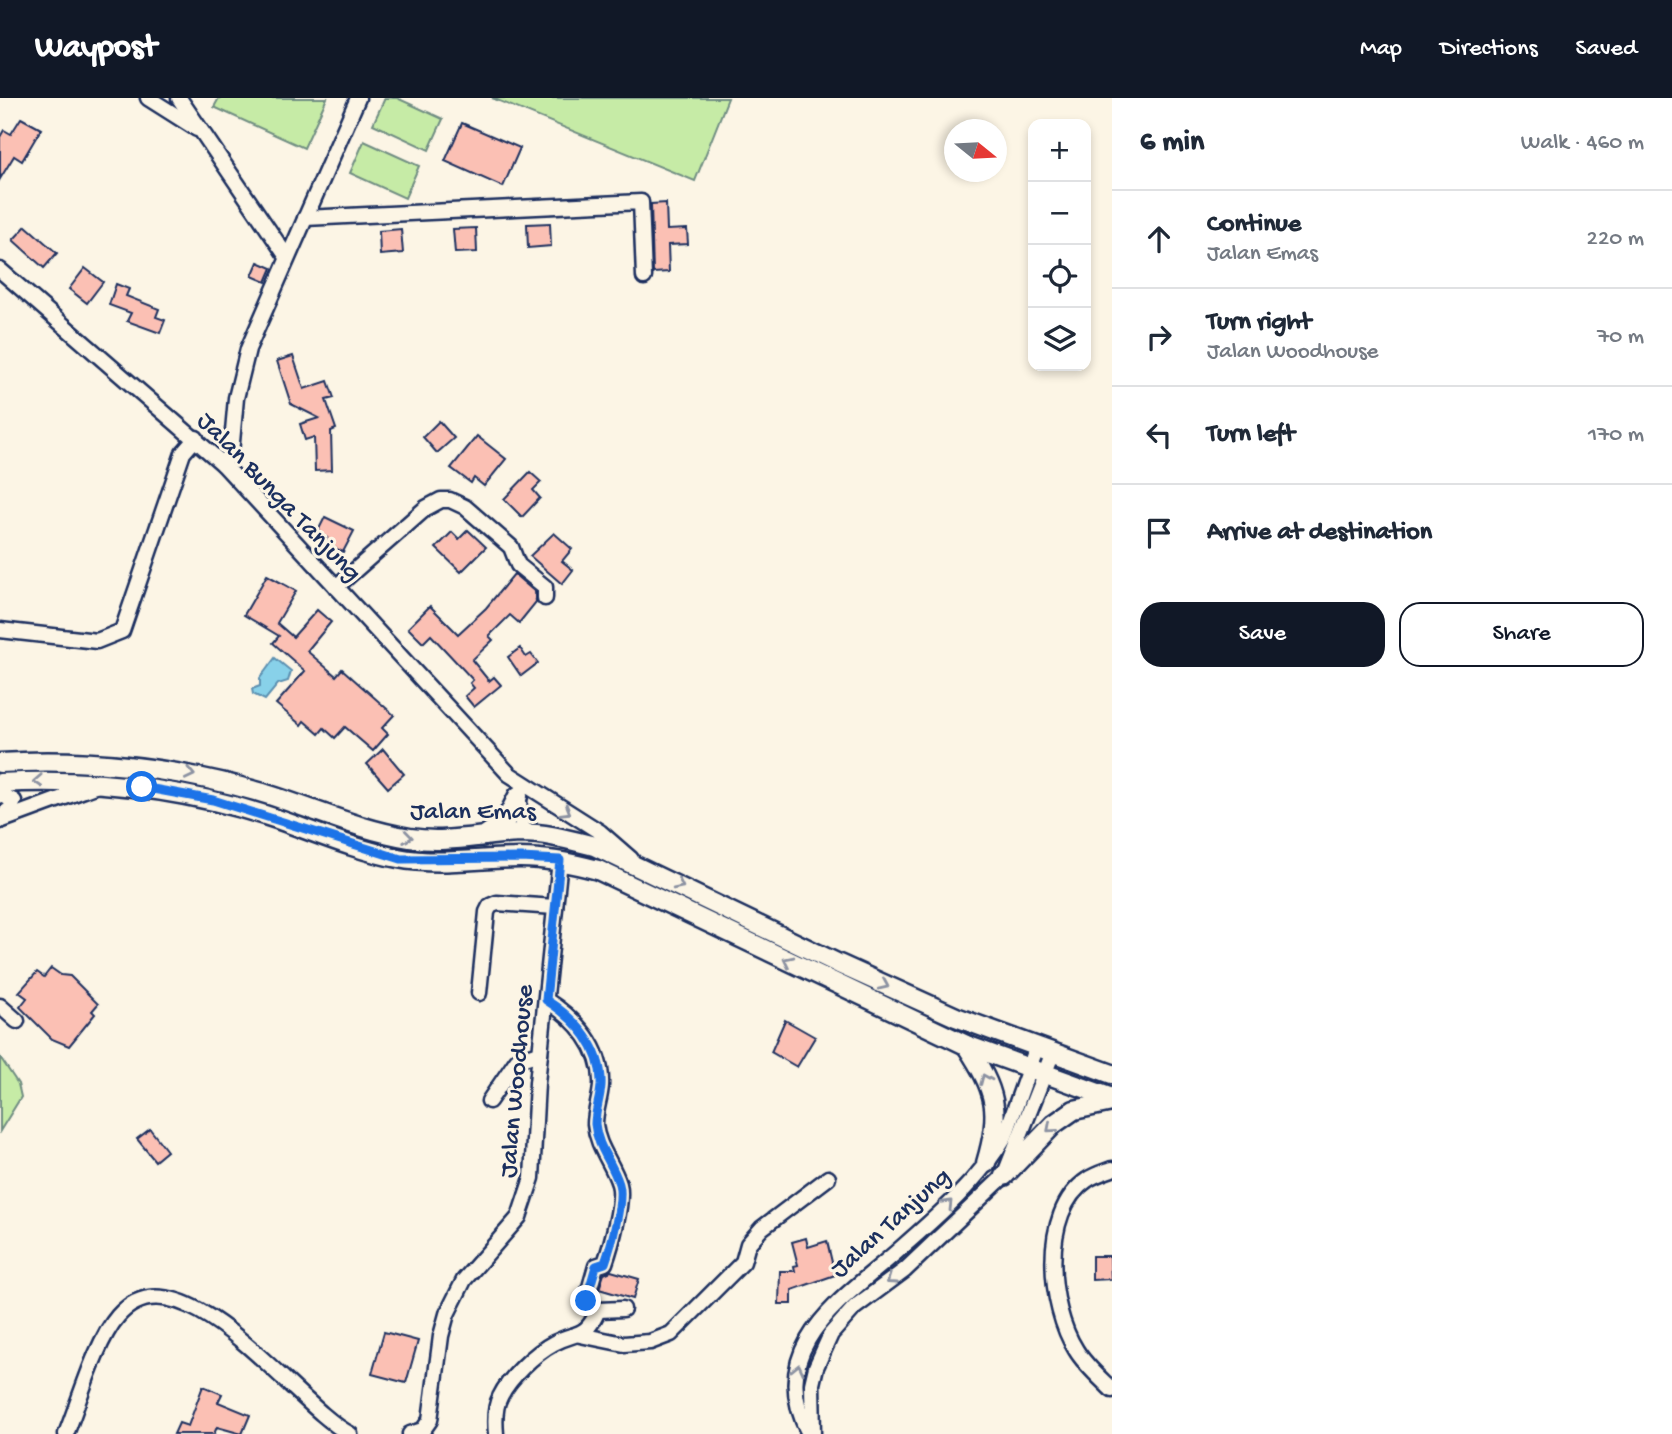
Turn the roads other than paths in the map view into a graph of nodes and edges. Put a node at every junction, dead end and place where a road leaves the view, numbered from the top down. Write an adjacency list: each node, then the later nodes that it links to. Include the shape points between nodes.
1 (148, 98): 4 (street)
2 (179, 98): 4 (street)
3 (358, 98): 5 (street)
4 (198, 129): 6 (street)
5 (305, 218): 6 (street); 8 (street, via 641,202)
6 (287, 257): 10 (street, via 248,349 236,398 231,453)
7 (0, 270): 9 (street, Jalan Bunga Tanjung)
8 (644, 277)
9 (196, 438): 10 (street, Jalan Bunga Tanjung); 13 (street, via 183,453 122,631 97,640)
10 (223, 464): 11 (street, Jalan Bunga Tanjung)
11 (336, 587): 12 (street, via 426,508 450,500 511,547 518,565 545,587); 15 (street, Jalan Bunga Tanjung)
12 (545, 598)
13 (0, 631)
14 (0, 763): 22 (main road, Jalan Emas, one-way to 22, via 103,762 164,769 264,794 389,834 439,841)
15 (509, 774): 19 (street); 24 (street, one-way to 24, via 600,832)
16 (0, 783): 17 (main road, Jalan Emas, one-way to 16)
17 (103, 783): 20 (street); 23 (main road, Jalan Emas, via 213,800 401,859)
18 (0, 794): 20 (street, via 15,801)
19 (518, 796): 21 (street); 22 (main road, via 505,822)
20 (0, 819)
21 (523, 833): 22 (main road, Jalan Emas); 23 (main road, via 534,851); 24 (main road, Jalan Emas, via 594,846)
22 (484, 836)
23 (560, 860): 25 (street, Jalan Woodhouse); 30 (main road, Jalan Emas, one-way to 23, via 639,888)
24 (636, 864): 31 (main road, Jalan Emas, one-way to 31, via 956,1017)
25 (555, 907): 26 (street, via 490,906); 27 (street, Jalan Woodhouse)
26 (479, 993)
27 (546, 1000): 32 (street, Jalan Woodhouse); 41 (street, via 570,1016 600,1063 595,1123 599,1145 620,1186 612,1242 605,1263 596,1266 586,1301)
28 (0, 1006): 29 (street)
29 (18, 1021)
30 (966, 1045): 33 (main road, Jalan Emas); 37 (main road, one-way to 30, via 997,1113 986,1077)
31 (1045, 1049): 33 (street, Jalan Tanjung); 34 (main road, Jalan Emas)
32 (540, 1053): 36 (street, via 517,1060); 45 (street, Jalan Woodhouse, via 528,1196 519,1217 454,1296 441,1336 430,1420)
33 (1037, 1071): 35 (main road, Jalan Emas); 37 (street, Jalan Tanjung, via 1005,1136); 39 (street, Jalan Tanjung)
34 (1112, 1074)
35 (1112, 1100): 39 (main road, one-way to 39, via 1064,1117)
36 (489, 1101)
37 (986, 1163): 49 (street, Jalan Tanjung, one-way to 37, via 800,1416 795,1381 801,1355 816,1327 831,1306 901,1249)
38 (1112, 1169): 44 (street, via 1087,1180 1074,1194 1064,1211 1052,1271 1058,1306 1076,1351)
39 (1004, 1176): 49 (street, Jalan Tanjung, one-way to 49, via 915,1262 855,1307 831,1334 812,1384)
40 (828, 1178): 43 (street, via 762,1228 748,1244 743,1262 671,1334 624,1344)
41 (598, 1310): 42 (street); 43 (street, via 592,1325)
42 (624, 1310)
43 (580, 1335): 48 (street, via 553,1344 499,1397)
44 (1112, 1390)
45 (419, 1433)
46 (66, 1434): 47 (street, via 117,1317 134,1304 157,1298 178,1300 211,1317 321,1415)
47 (350, 1434)
48 (496, 1434)
49 (811, 1434)

